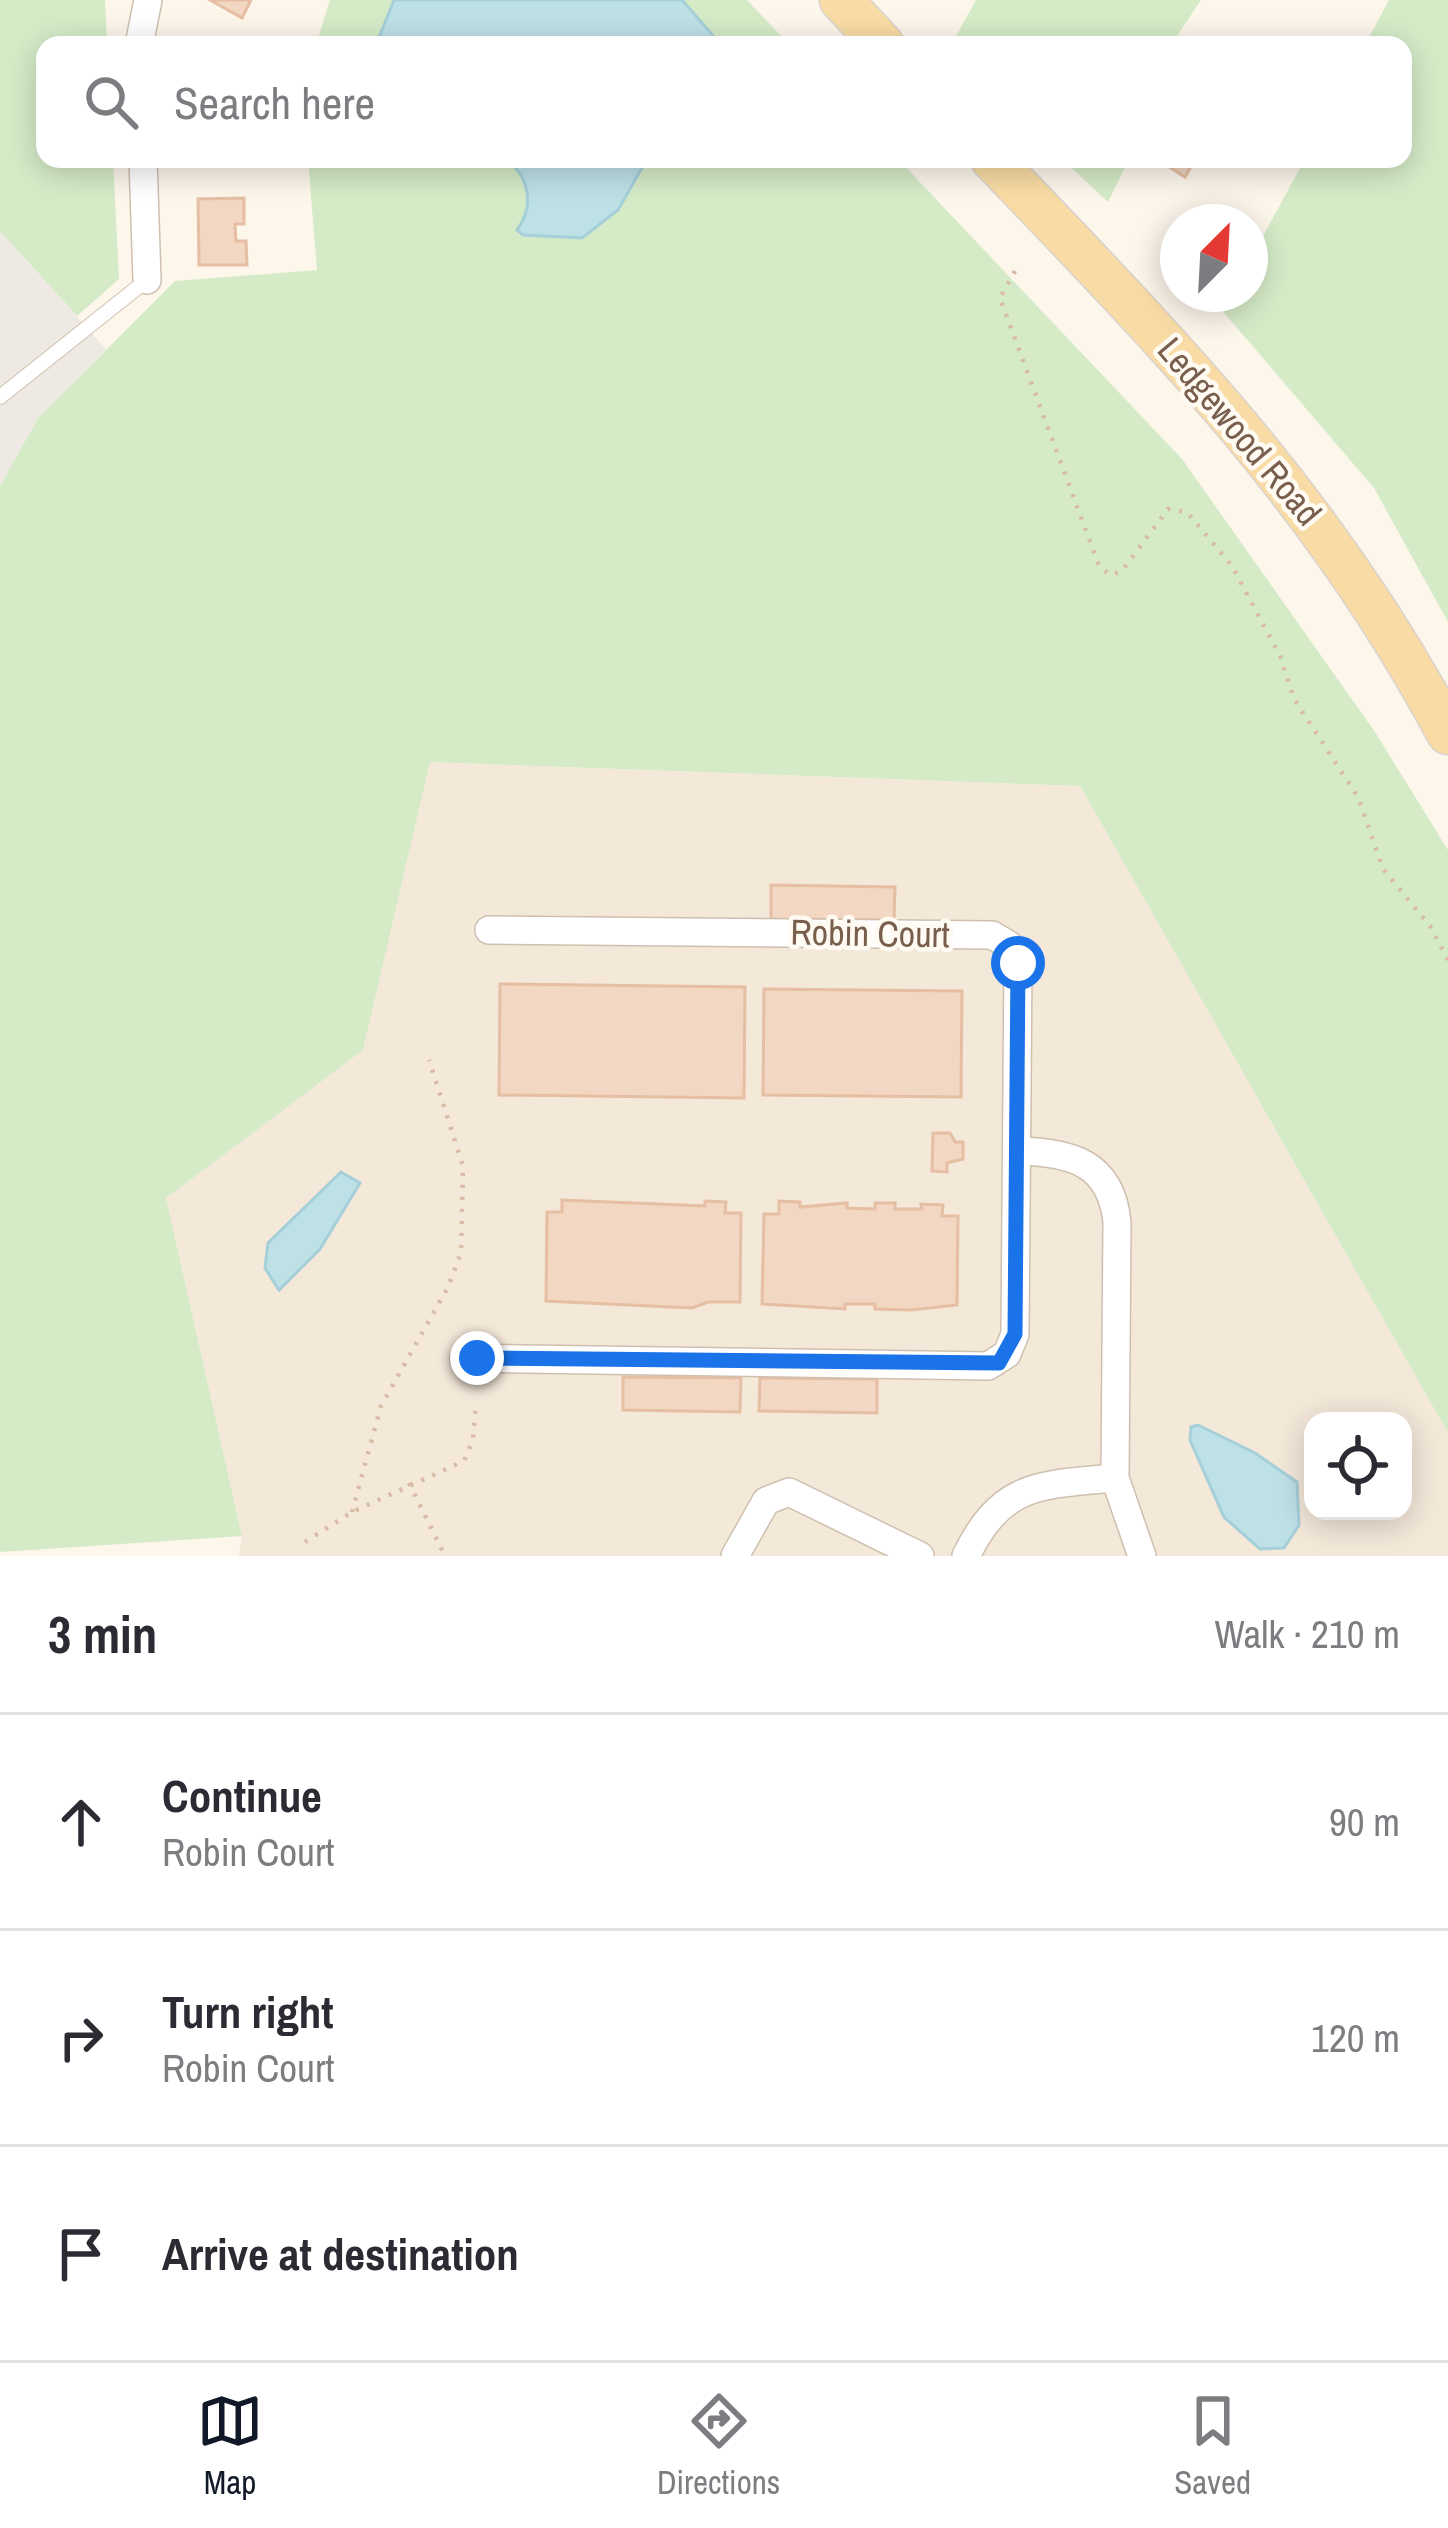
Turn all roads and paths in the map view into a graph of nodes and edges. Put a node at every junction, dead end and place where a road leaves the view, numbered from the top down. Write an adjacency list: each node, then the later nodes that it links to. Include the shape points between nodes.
1 (148, 0): 3 (street)
2 (841, 0): 4 (main road)
3 (141, 36)
4 (875, 36)
5 (143, 168): 8 (street)
6 (1000, 168): 10 (main road, Ledgewood Road, via 1261,447 1360,580)
7 (1015, 272): 12 (path, via 1000,298 1099,566 1110,575 1122,571 1168,509 1187,512 1211,537 1280,656 1294,699 1358,797 1383,868)
8 (147, 280): 9 (lane)
9 (0, 397)
10 (1448, 733)
11 (489, 930): 14 (street, Robin Court, via 992,934 1018,963)
12 (1448, 959)
13 (429, 1060): 19 (path, via 463,1166 461,1253 381,1406)
14 (1017, 1151): 15 (street, Robin Court, via 1015,1334 999,1363); 17 (street, via 1088,1163 1115,1204)
15 (464, 1358)
16 (476, 1402): 18 (path, via 464,1461)
17 (1115, 1478): 24 (street, via 1011,1496); 25 (street)
18 (409, 1483): 19 (path); 21 (path)
19 (352, 1511): 20 (path)
20 (305, 1542)
21 (445, 1556)
22 (735, 1556): 23 (street, via 766,1501 789,1492)
23 (920, 1556)
24 (966, 1556)
25 (1142, 1556)

